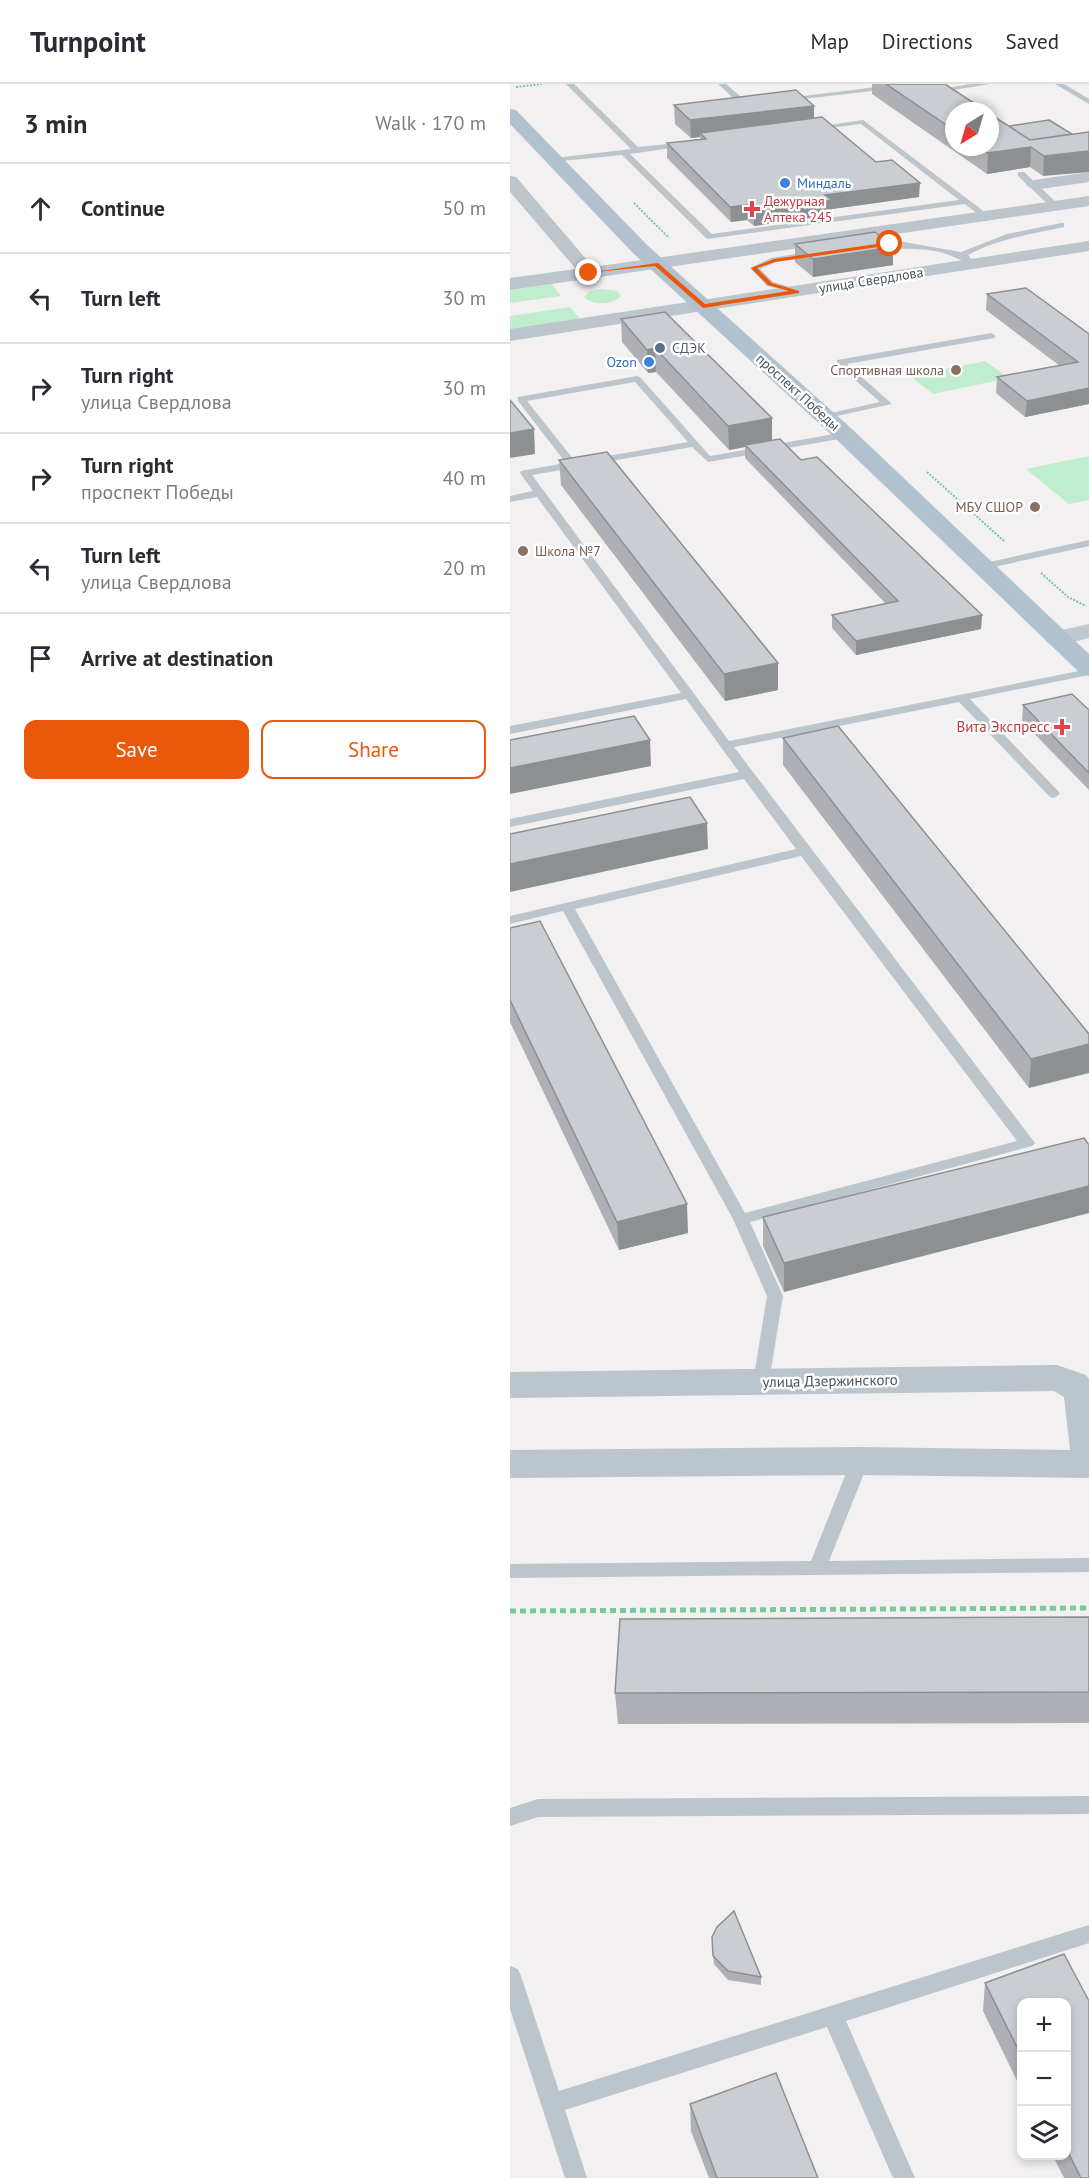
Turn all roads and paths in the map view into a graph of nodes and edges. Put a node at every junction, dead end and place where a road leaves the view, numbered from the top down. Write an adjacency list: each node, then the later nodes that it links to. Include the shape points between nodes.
1 (542, 84): 7 (path)
2 (570, 84): 15 (lane)
3 (722, 84): 10 (lane, via 745,104)
4 (866, 84): 9 (lane, via 873,89)
5 (986, 84): 8 (lane, via 933,90)
6 (1059, 84): 11 (lane)
7 (516, 87)
8 (945, 98)
9 (780, 100)
10 (768, 101)
11 (1089, 102)
12 (510, 114): 17 (main road, проспект Победы)
13 (803, 129): 21 (lane, via 862,122)
14 (696, 143): 15 (lane)
15 (636, 150): 16 (lane)
16 (624, 152): 17 (lane); 21 (lane, via 710,237)
17 (555, 160): 31 (main road, проспект Победы)
18 (1089, 177): 19 (street)
19 (1028, 180): 23 (lane)
20 (510, 182): 32 (street)
21 (967, 201): 25 (lane)
22 (1089, 201): 23 (street)
23 (1055, 206): 24 (street)
24 (1036, 208): 25 (street); 26 (street)
25 (986, 216): 31 (street)
26 (1061, 225): 27 (street); 30 (lane, via 974,247)
27 (1089, 245): 30 (street, улица Свердлова)
28 (862, 247): 30 (lane, via 890,244 948,251)
29 (829, 252): 34 (lane, via 774,260 754,268 770,284)
30 (967, 260): 34 (street, улица Свердлова)
31 (656, 264): 32 (street); 35 (main road, проспект Победы)
32 (589, 273): 33 (street)
33 (510, 284)
34 (797, 292): 35 (street, улица Свердлова)
35 (703, 306): 36 (street, улица Свердлова); 38 (main road, проспект Победы)
36 (510, 335)
37 (991, 336): 38 (lane, via 840,363 887,404)
38 (823, 416): 39 (main road, проспект Победы)
39 (845, 435): 40 (lane, via 708,459); 45 (main road, проспект Победы)
40 (694, 444): 41 (lane); 41 (lane, via 637,380 521,399)
41 (573, 465): 42 (lane, via 525,473)
42 (540, 493): 43 (lane); 49 (lane)
43 (510, 499)
44 (1089, 543): 45 (lane)
45 (980, 567): 47 (main road, проспект Победы)
46 (1089, 631): 47 (main road)
47 (1057, 638): 48 (main road, проспект Победы)
48 (1089, 670): 50 (lane)
49 (689, 695): 51 (lane); 52 (lane)
50 (961, 697): 52 (lane); 54 (lane)
51 (510, 730)
52 (726, 745): 53 (lane)
53 (748, 774): 55 (lane); 56 (lane)
54 (1054, 794)
55 (510, 823)
56 (804, 851): 57 (lane); 59 (lane, via 1027,1143)
57 (567, 906): 58 (lane); 59 (lane)
58 (510, 920)
59 (741, 1219): 60 (lane, via 775,1296)
60 (761, 1382): 61 (street, улица Дзержинского, via 1057,1378); 62 (street, улица Дзержинского)
61 (1081, 1382): 63 (street, улица Дзержинского)
62 (510, 1385)
63 (1089, 1457)
64 (860, 1461): 65 (street); 66 (street); 68 (lane)
65 (510, 1464)
66 (1089, 1464)
67 (1089, 1565): 68 (lane)
68 (817, 1568): 69 (lane)
69 (510, 1571)
70 (1089, 1608): 71 (path)
71 (510, 1611)
72 (1089, 1805): 73 (lane, via 538,1808)
73 (510, 1817)
74 (1089, 1934): 76 (lane)
75 (510, 1976): 77 (lane)
76 (833, 2015): 77 (lane); 79 (lane)
77 (552, 2104): 78 (lane)
78 (576, 2178)
79 (904, 2178)

